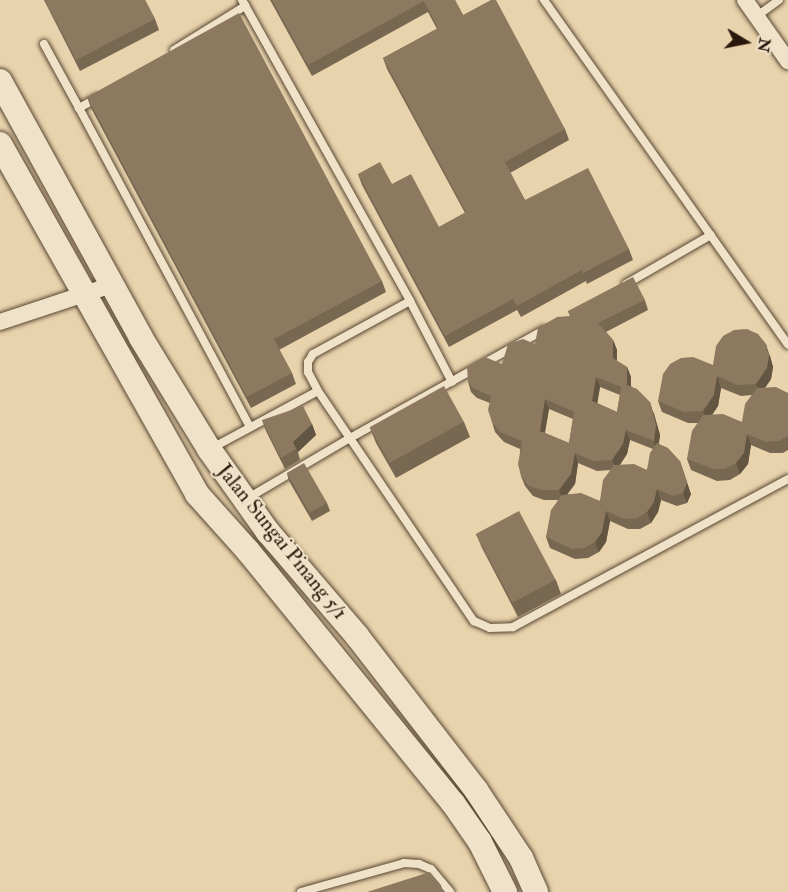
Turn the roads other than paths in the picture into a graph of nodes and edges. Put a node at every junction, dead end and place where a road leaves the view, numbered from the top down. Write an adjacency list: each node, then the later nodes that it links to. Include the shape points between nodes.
1 (544, 0): 13 (lane)
2 (745, 0): 5 (street)
3 (779, 0): 5 (lane)
4 (243, 3): 7 (lane); 17 (lane)
5 (757, 16): 8 (street)
6 (44, 44): 11 (lane)
7 (167, 54)
8 (788, 61)
9 (0, 81): 14 (street, Jalan Sungai Pinang 5/1)
10 (109, 90): 11 (lane)
11 (79, 108): 23 (lane)
12 (0, 144): 16 (street, Jalan Sungai Pinang 5/1)
13 (711, 235): 15 (lane); 20 (lane)
14 (112, 285): 16 (street); 25 (street, Jalan Sungai Pinang 5/1)
15 (618, 288)
16 (85, 294): 18 (street); 30 (street, Jalan Sungai Pinang 5/1, via 197,494 453,803 480,842)
17 (410, 301): 21 (lane); 22 (lane, via 313,354 308,372)
18 (0, 322)
19 (556, 323): 21 (lane)
20 (788, 344)
21 (452, 382): 24 (lane)
22 (318, 391): 23 (lane); 24 (lane)
23 (250, 427): 25 (lane)
24 (350, 438): 26 (lane, via 474,621 503,630); 27 (lane)
25 (209, 449): 27 (street, Jalan Sungai Pinang 5/1)
26 (788, 478)
27 (245, 500): 31 (street, Jalan Sungai Pinang 5/1, via 476,790 521,858)
28 (301, 892): 29 (lane, via 404,863 431,869)
29 (450, 892)
30 (505, 892)
31 (536, 892)

